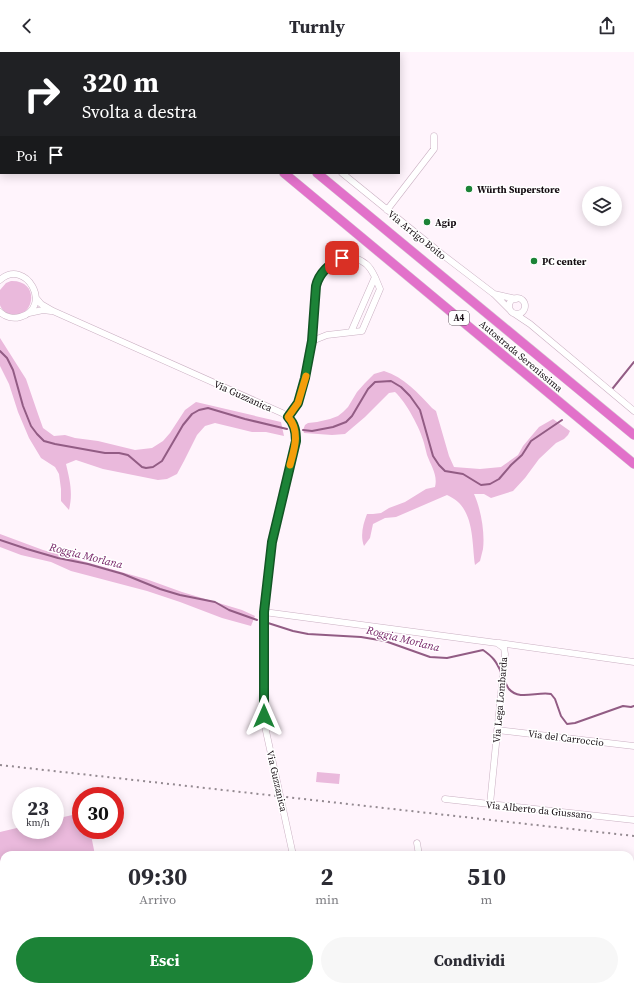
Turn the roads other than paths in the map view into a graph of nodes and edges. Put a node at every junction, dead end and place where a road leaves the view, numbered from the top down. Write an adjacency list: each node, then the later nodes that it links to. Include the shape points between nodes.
1 (434, 136): 5 (street, via 434,149)
2 (285, 174): 22 (highway, Autostrada Serenissima / A4)
3 (318, 174): 21 (highway, Autostrada Serenissima / A4)
4 (343, 174): 5 (street, Via Arrigo Boito)
5 (387, 210): 8 (street, Via Arrigo Boito)
6 (375, 277): 17 (street); 17 (street, via 380,290 362,331); 18 (street, via 367,264 354,258 342,258 328,266 316,286)
7 (1, 279): 9 (street, Via Guzzanica, via 11,275 24,277 33,286)
8 (494, 294): 10 (street, Via Arrigo Boito); 15 (street, Via Arrigo Boito)
9 (36, 298): 12 (street, Via Guzzanica); 14 (street)
10 (516, 299): 11 (street, Via Arrigo Boito, via 523,303); 15 (street, via 510,304)
11 (524, 310): 15 (street, via 520,313); 16 (street, Via Arrigo Boito)
12 (53, 311): 14 (street, Via Guzzanica); 20 (street, Via Guzzanica)
13 (0, 312): 14 (street, Via Guzzanica, via 16,318)
14 (29, 312)
15 (513, 312): 16 (street, Via Arrigo Boito)
16 (530, 324): 19 (street, Via Arrigo Boito)
17 (350, 332): 18 (street, via 327,335)
18 (312, 341): 20 (street, via 300,396)
19 (634, 411)
20 (288, 417): 23 (street, Via Guzzanica, via 294,426 296,441 272,542)
21 (634, 434)
22 (634, 464)
23 (264, 612): 24 (street, Via Lega Lombarda); 32 (street, Via Guzzanica, via 264,716)
24 (497, 643): 25 (street); 26 (street, Via Lega Lombarda, via 504,648 505,654)
25 (634, 662)
26 (498, 730): 27 (street, Via del Carroccio); 29 (street, Via Lega Lombarda)
27 (634, 746)
28 (445, 799): 29 (street, Via Alberto da Giussano)
29 (490, 804): 30 (street, Via Alberto da Giussano)
30 (634, 820)
31 (418, 843): 33 (street)
32 (292, 851)
33 (419, 851)

